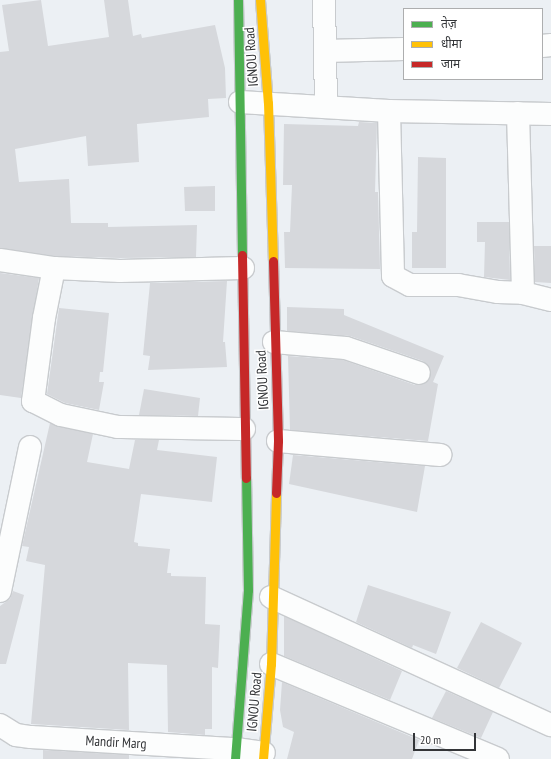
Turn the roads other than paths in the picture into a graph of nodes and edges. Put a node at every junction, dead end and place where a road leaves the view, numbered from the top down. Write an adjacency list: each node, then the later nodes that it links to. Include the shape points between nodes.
1 (238, 0): 6 (street, IGNOU Road)
2 (260, 0): 7 (street, IGNOU Road)
3 (324, 0): 5 (street)
4 (403, 49): 5 (street)
5 (325, 51): 8 (street)
6 (240, 102): 7 (street); 14 (street, IGNOU Road)
7 (268, 103): 8 (street); 17 (street, IGNOU Road)
8 (326, 106): 9 (street)
9 (389, 111): 10 (street); 15 (street, via 393,276 410,286 458,285 498,292)
10 (518, 113): 11 (street); 15 (street)
11 (551, 114)
12 (0, 260): 13 (street)
13 (54, 268): 14 (street, via 120,271); 19 (street, via 44,318 33,401 61,415 118,428)
14 (243, 268): 19 (street, IGNOU Road)
15 (523, 293): 16 (street)
16 (551, 300)
17 (274, 342): 18 (street, via 346,348); 20 (street, IGNOU Road)
18 (420, 373)
19 (244, 429): 28 (street, IGNOU Road, via 248,590)
20 (278, 441): 22 (street); 24 (street, IGNOU Road)
21 (30, 447): 23 (street)
22 (440, 455)
23 (0, 591)
24 (271, 597): 25 (street, IGNOU Road); 27 (street)
25 (272, 664): 29 (street, IGNOU Road); 30 (street)
26 (0, 725): 28 (street, Mandir Marg, via 16,735 31,737)
27 (551, 725)
28 (236, 754): 29 (street, Mandir Marg)
29 (264, 756)
30 (498, 759)

